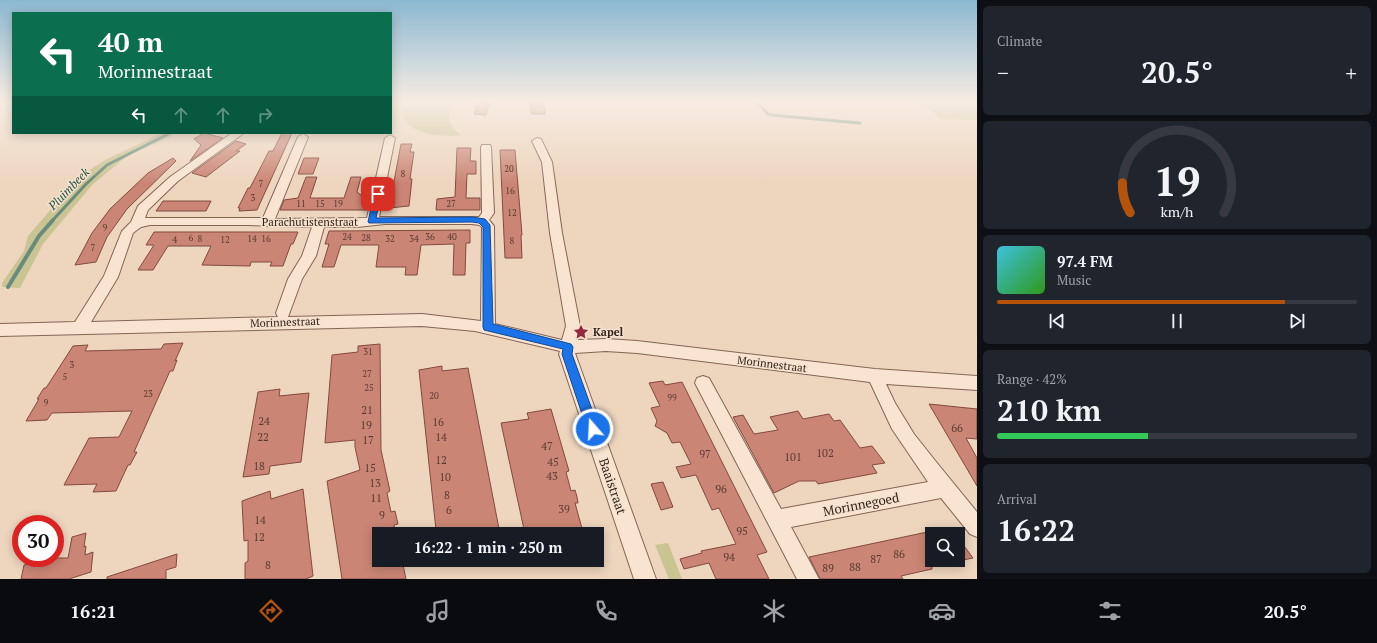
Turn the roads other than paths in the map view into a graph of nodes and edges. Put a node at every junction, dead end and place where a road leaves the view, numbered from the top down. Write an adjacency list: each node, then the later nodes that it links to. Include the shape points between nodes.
1 (238, 134): 10 (street, via 158,193 142,209)
2 (303, 137): 7 (street)
3 (390, 138): 8 (street)
4 (537, 141): 15 (street, via 547,162 572,326)
5 (486, 147): 6 (street, via 488,213)
6 (482, 221): 8 (street, Parachutistenstraat); 12 (street, via 488,226)
7 (267, 222): 9 (street, Parachutistenstraat); 10 (street, Parachutistenstraat, via 150,221)
8 (372, 222): 9 (street, Parachutistenstraat)
9 (319, 223): 11 (street, via 309,256 295,279)
10 (137, 224): 13 (street, via 128,231 111,276)
11 (283, 313)
12 (488, 327): 13 (street, Morinnestraat, via 410,320); 15 (street, Morinnestraat)
13 (79, 328): 14 (street, Morinnestraat)
14 (0, 330)
15 (568, 347): 16 (street, Morinnestraat, via 638,346); 22 (street, Baaistraat, via 567,354)
16 (875, 376): 18 (street, Morinnestraat); 19 (street, via 904,432)
17 (703, 383): 20 (street)
18 (977, 383)
19 (945, 488): 20 (street, Morinnegoed); 21 (street)
20 (777, 520): 23 (street)
21 (977, 528)
22 (645, 579)
23 (808, 579)

